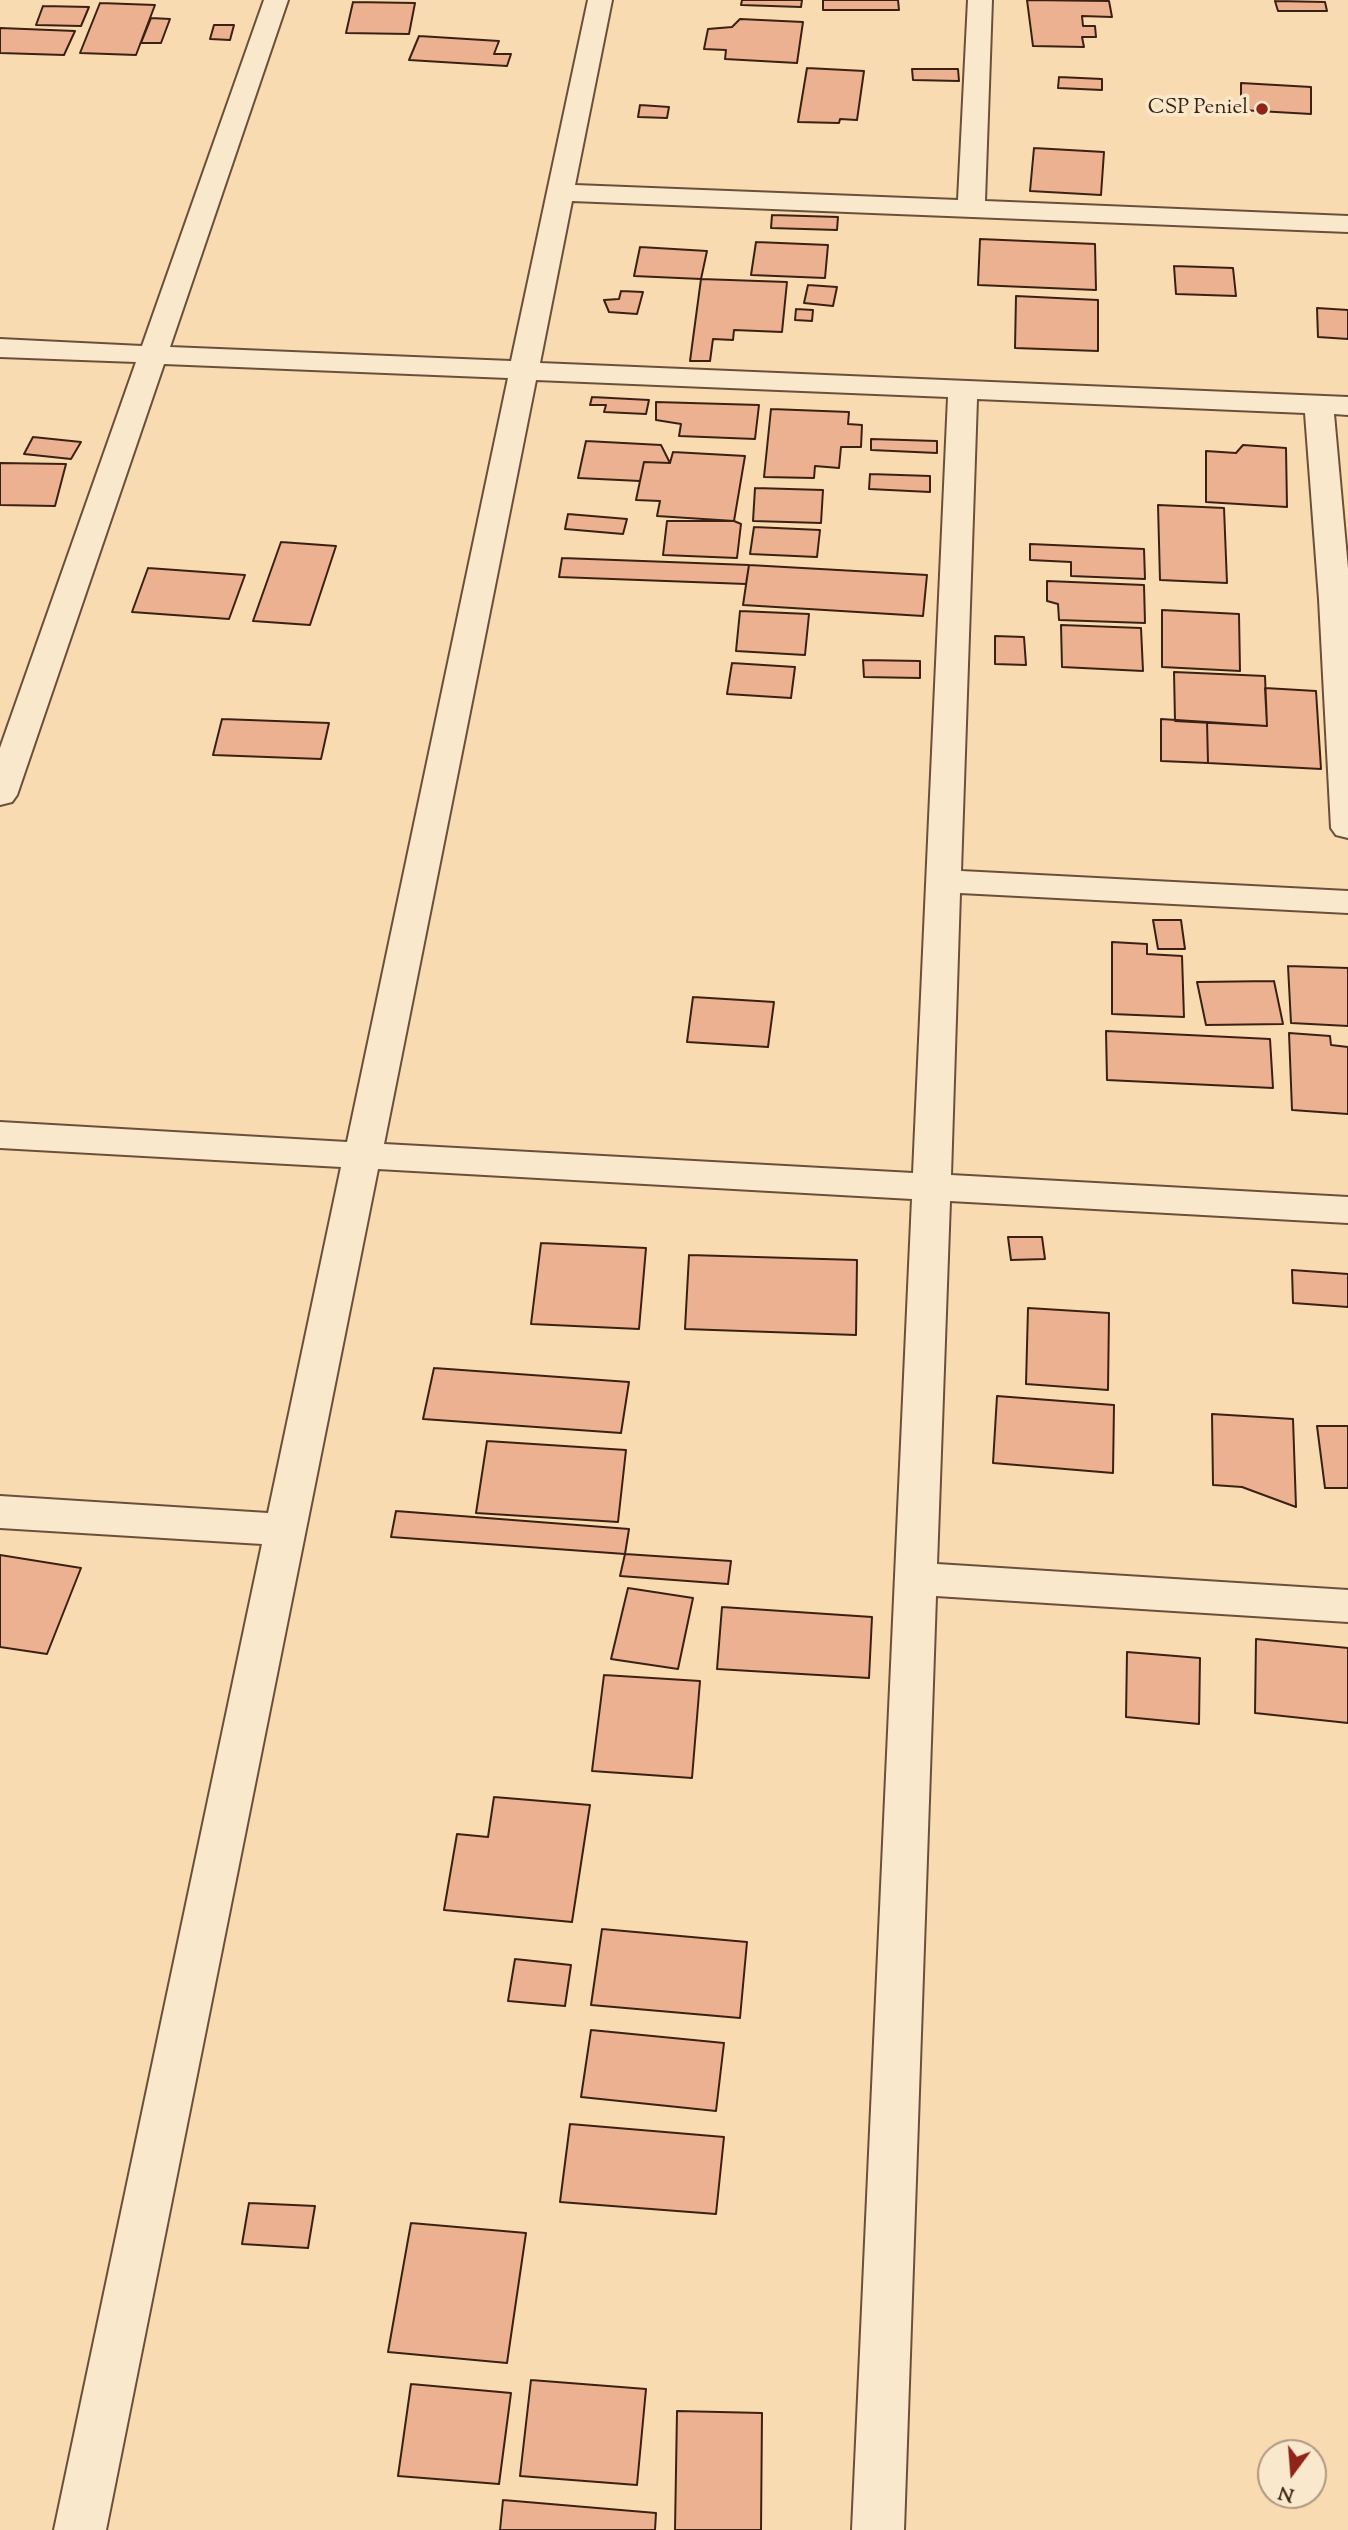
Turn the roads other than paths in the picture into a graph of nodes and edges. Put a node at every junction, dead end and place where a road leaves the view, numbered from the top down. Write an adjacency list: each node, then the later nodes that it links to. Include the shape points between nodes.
1 (276, 0): 8 (street)
2 (600, 0): 4 (street)
3 (980, 0): 5 (street)
4 (560, 192): 5 (street); 9 (street)
5 (971, 208): 6 (street)
6 (1348, 224)
7 (0, 348): 8 (street)
8 (153, 355): 9 (street); 13 (street)
9 (524, 370): 10 (street); 18 (street)
10 (963, 389): 11 (street); 15 (street)
11 (1334, 405): 12 (street)
12 (1342, 599): 14 (street)
13 (0, 794)
14 (1348, 828)
15 (943, 881): 16 (street); 19 (street)
16 (1348, 902)
17 (0, 1135): 18 (street)
18 (362, 1155): 19 (street); 22 (street)
19 (931, 1187): 20 (street); 23 (street)
20 (1348, 1210)
21 (0, 1512): 22 (street)
22 (285, 1530): 25 (street)
23 (916, 1579): 24 (street); 26 (street)
24 (1348, 1606)
25 (80, 2530)
26 (878, 2530)

